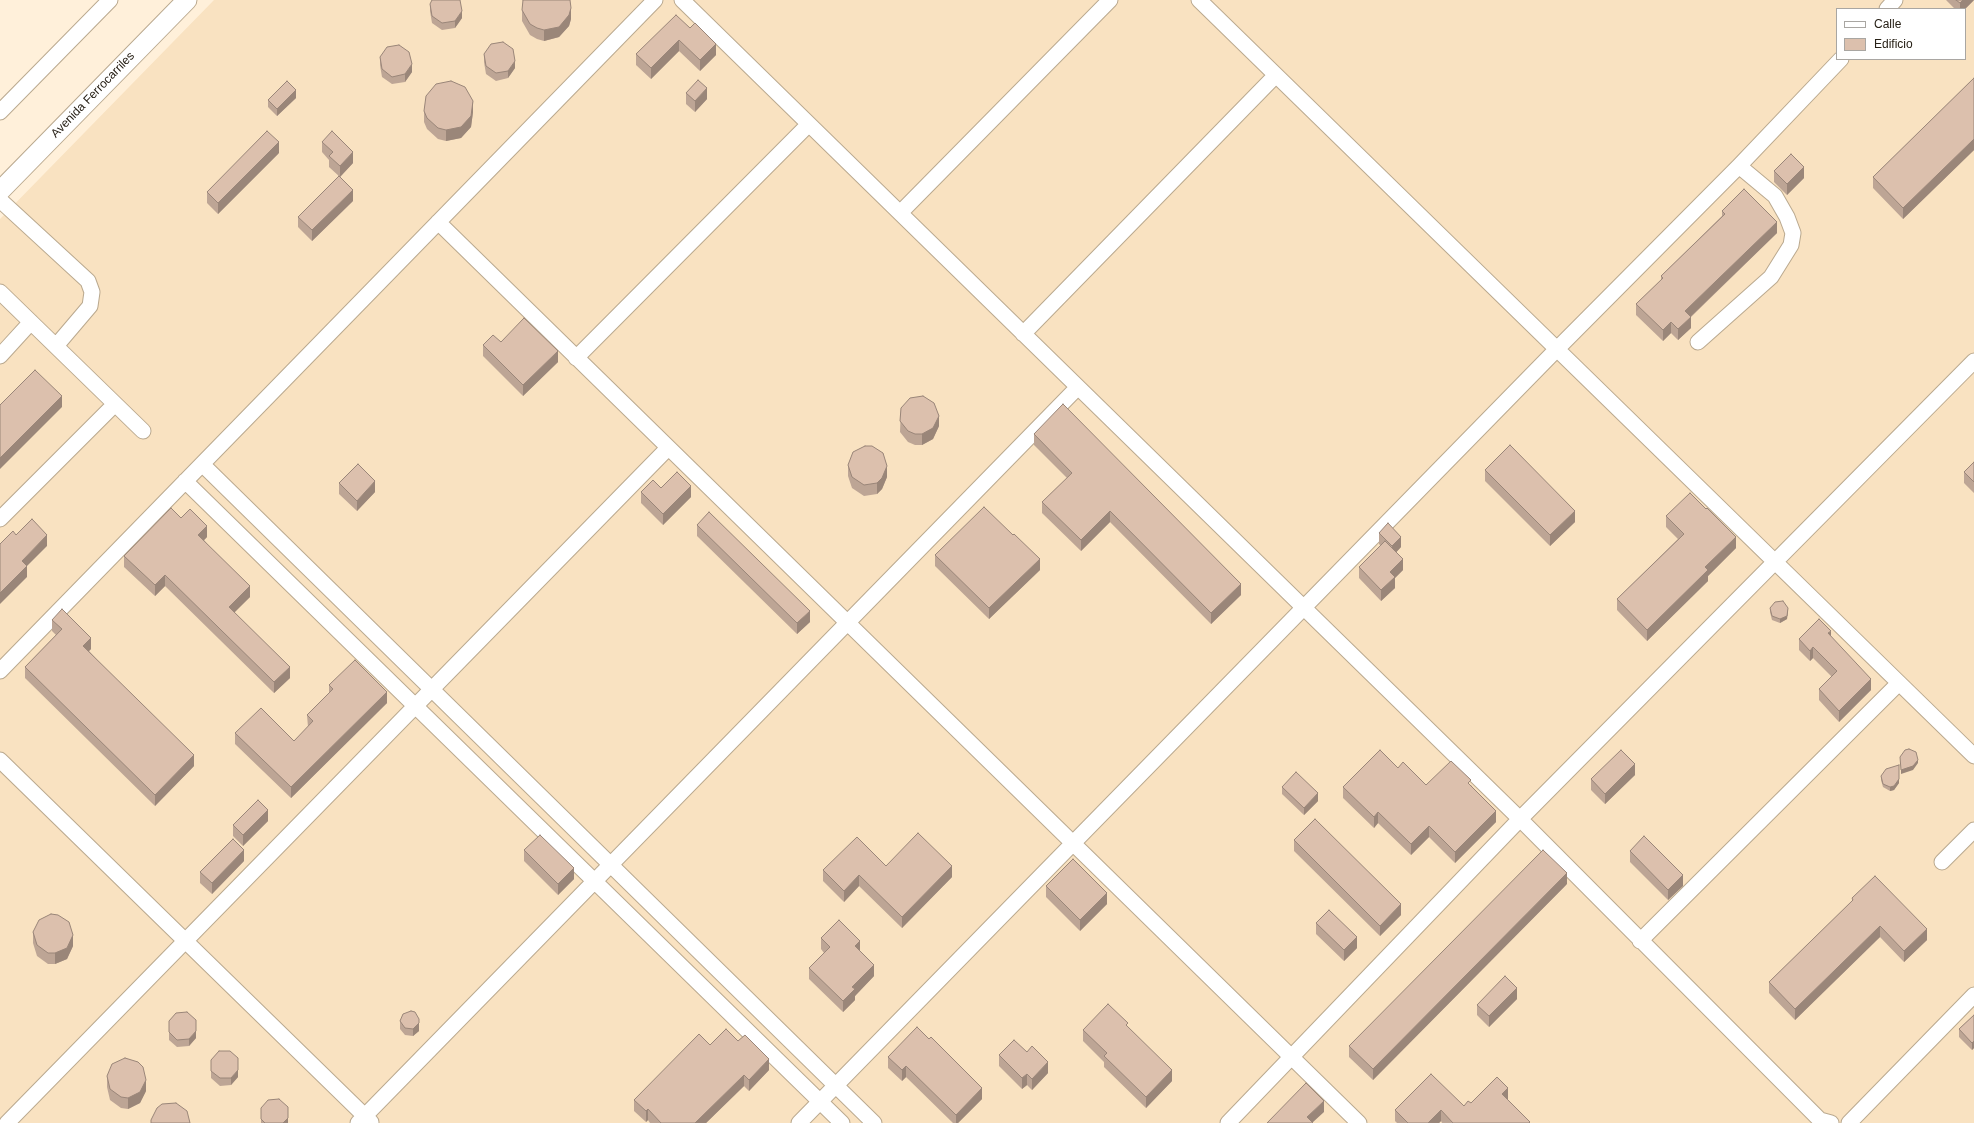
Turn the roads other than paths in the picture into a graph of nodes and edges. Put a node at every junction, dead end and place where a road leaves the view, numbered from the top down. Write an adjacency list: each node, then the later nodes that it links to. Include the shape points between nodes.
1 (110, 0): 11 (street)
2 (187, 0): 14 (main road, Avenida Ferrocarriles)
3 (655, 0): 17 (street)
4 (682, 0): 12 (street)
5 (1110, 0): 16 (street)
6 (1199, 0): 10 (street)
7 (1895, 0): 8 (street)
8 (1888, 8)
9 (1840, 60): 13 (street)
10 (1276, 75): 20 (street); 23 (street)
11 (0, 112)
12 (809, 124): 16 (street); 25 (street)
13 (1738, 166): 21 (street, via 1775,196 1793,234 1791,245 1771,277); 23 (street)
14 (0, 191)
15 (0, 200): 22 (street, via 88,281 92,292 90,306)
16 (900, 213): 20 (street)
17 (438, 222): 25 (street); 31 (street)
18 (0, 292): 19 (street)
19 (31, 322): 22 (street); 24 (street)
20 (1023, 334): 27 (street)
21 (1698, 342)
22 (56, 346): 28 (street)
23 (1557, 349): 38 (street); 39 (street)
24 (0, 356)
25 (576, 358): 30 (street)
26 (1974, 361): 38 (street)
27 (1078, 387): 39 (street); 40 (street)
28 (115, 404): 29 (street); 34 (street)
29 (143, 431)
30 (668, 448): 40 (street); 43 (street)
31 (202, 464): 32 (street); 33 (street)
32 (185, 481): 35 (street); 41 (street)
33 (244, 506): 35 (street); 36 (street)
34 (0, 520)
35 (227, 523): 37 (street)
36 (279, 540): 37 (street); 43 (street)
37 (262, 557): 44 (street)
38 (1774, 561): 42 (street); 47 (street)
39 (1303, 608): 47 (street); 49 (street)
40 (847, 623): 49 (street); 51 (street)
41 (0, 671)
42 (1899, 683): 45 (street); 54 (street)
43 (432, 689): 44 (street); 51 (street)
44 (415, 706): 52 (street); 53 (street)
45 (1974, 756)
46 (0, 760): 53 (street)
47 (1520, 819): 54 (street); 56 (street)
48 (1974, 830): 50 (street)
49 (1073, 843): 56 (street); 57 (street)
50 (1942, 862)
51 (611, 865): 52 (street); 57 (street)
52 (594, 882): 58 (street); 59 (street)
53 (185, 941): 59 (street); 61 (street)
54 (1640, 941): 60 (street)
55 (1974, 994): 67 (street)
56 (1292, 1058): 65 (street); 66 (street)
57 (836, 1085): 58 (street); 64 (street)
58 (820, 1102): 62 (street); 63 (street)
59 (365, 1121)
60 (1824, 1122)
61 (7, 1123)
62 (799, 1123)
63 (842, 1123)
64 (874, 1123)
65 (1228, 1123)
66 (1359, 1123)
67 (1849, 1123)

